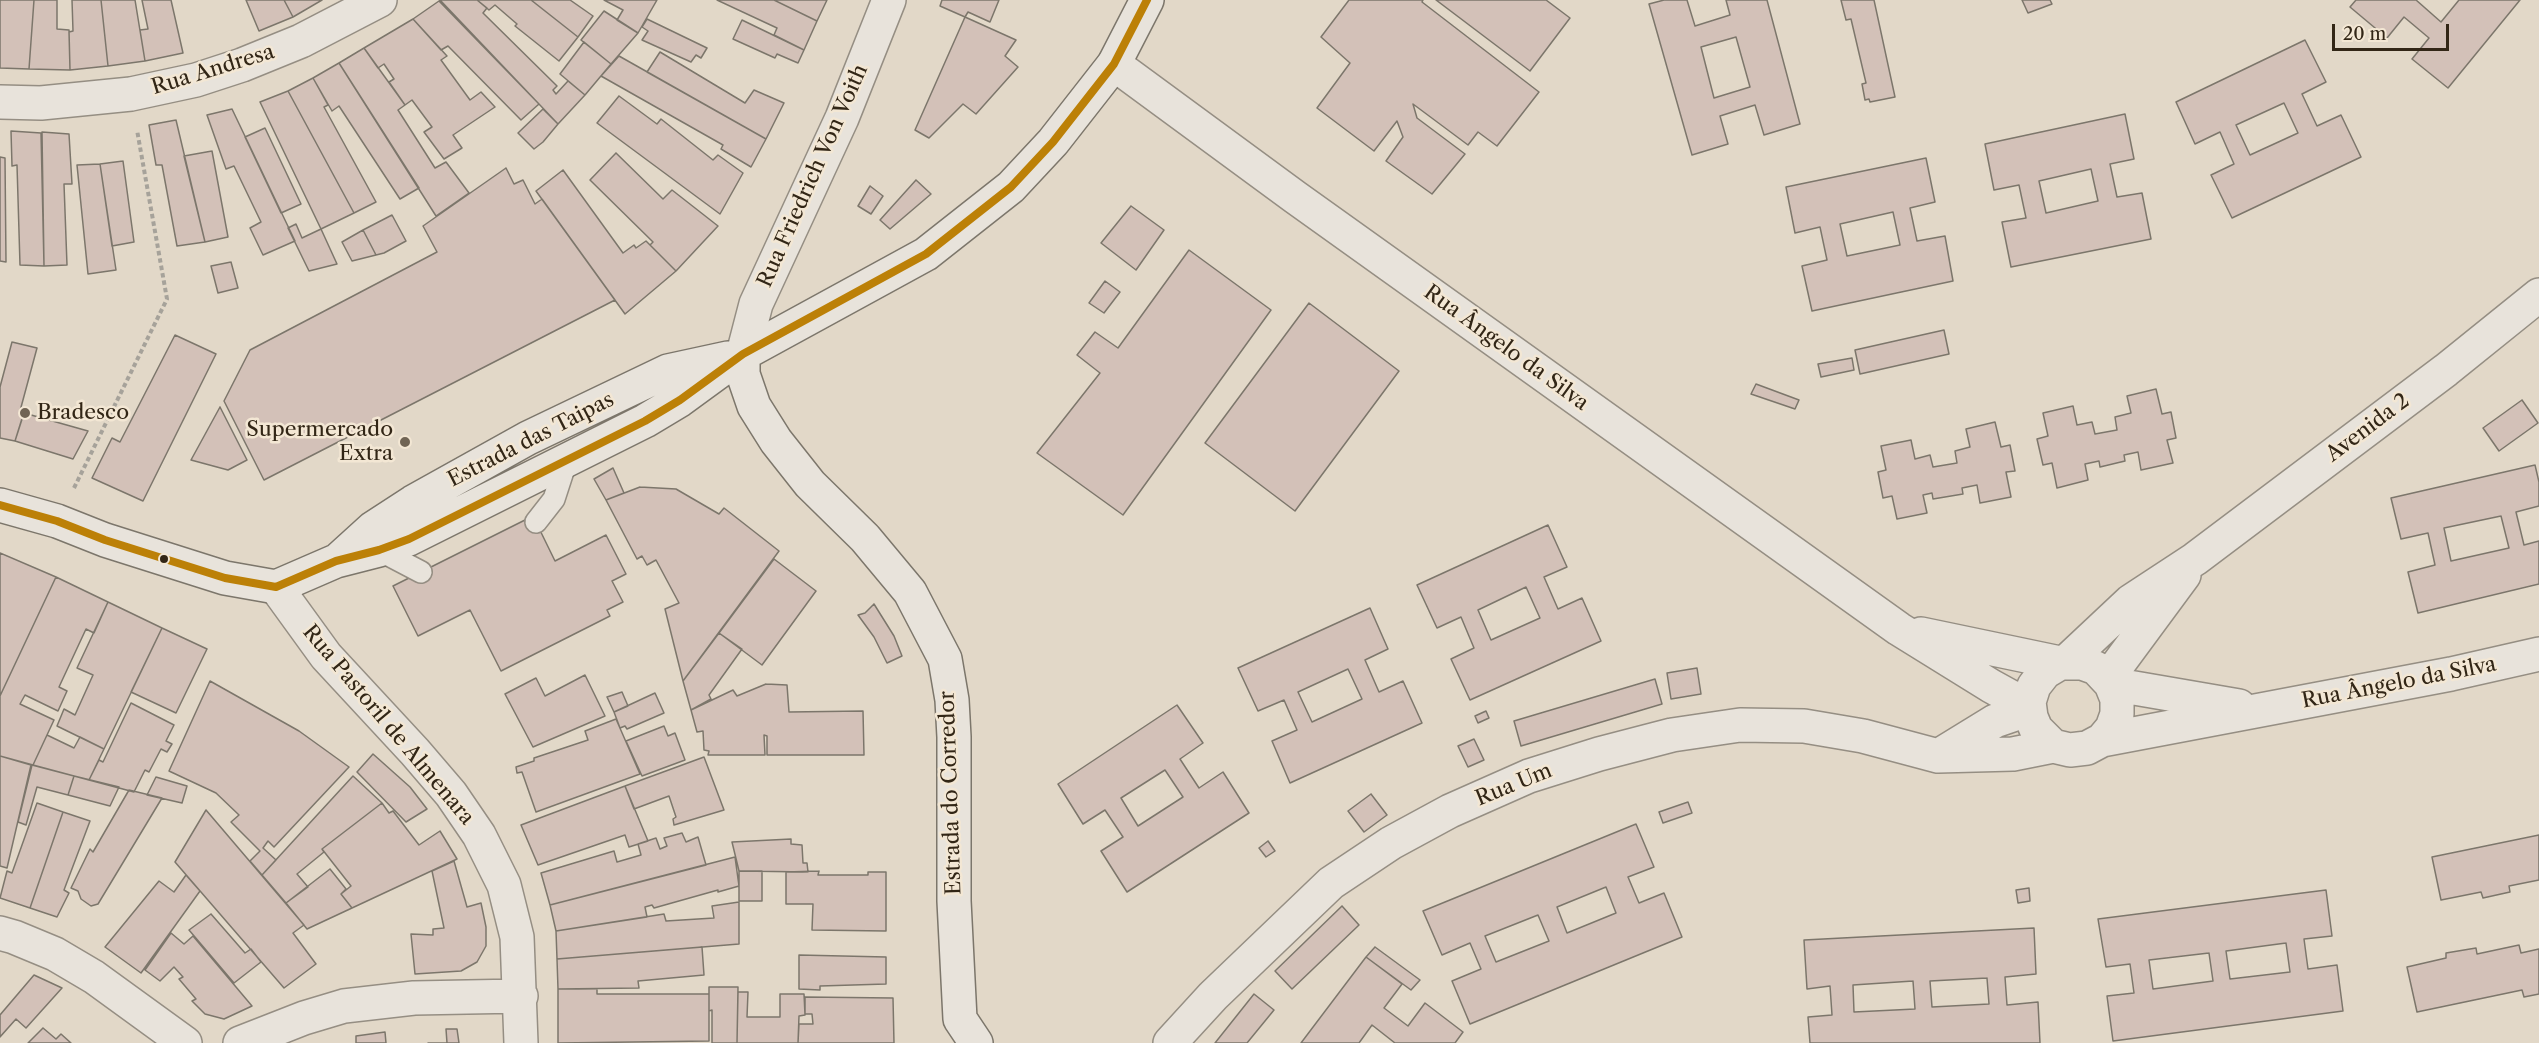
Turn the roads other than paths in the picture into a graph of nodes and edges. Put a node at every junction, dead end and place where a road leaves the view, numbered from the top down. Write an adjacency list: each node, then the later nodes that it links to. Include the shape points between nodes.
1 (380, 0): 5 (street, Rua Andresa, via 301,41 196,80 130,94)
2 (889, 0): 7 (street, Rua Friedrich Von Voith, via 845,110 756,304)
3 (1147, 0): 4 (street, Estrada das Taipas)
4 (1114, 64): 7 (street, Estrada das Taipas, via 1053,142 1011,187 972,219 926,254); 16 (street, Rua Ângelo da Silva)
5 (0, 102)
6 (2539, 296): 12 (street, Avenida 2)
7 (743, 354): 8 (street, Estrada das Taipas, via 663,410); 13 (street, Estrada das Taipas, via 669,371 528,438 413,501 373,528); 27 (street, Estrada do Corredor, via 743,375 754,406 776,441 810,484 865,538 910,592 945,660 954,737 954,902)
8 (566, 462): 10 (lane, via 554,499); 11 (street, Estrada das Taipas)
9 (0, 505): 15 (street, via 225,578)
10 (536, 522)
11 (379, 550): 13 (street, Estrada das Taipas); 14 (lane)
12 (2195, 559): 18 (street, via 2131,600); 19 (street)
13 (336, 561): 15 (street, Estrada das Taipas)
14 (421, 572)
15 (276, 587): 26 (street, Rua Pastoril de Almenara, via 326,656 451,794 479,835 504,885 517,937)
16 (1899, 629): 18 (street, Rua Ângelo da Silva); 20 (street, Rua Ângelo da Silva)
17 (2539, 654): 21 (street, Rua Ângelo da Silva)
18 (2063, 663): 19 (street, via 2096,668); 20 (street, via 2045,672 2034,686)
19 (2109, 681): 21 (street, Rua Ângelo da Silva); 22 (street, via 2117,699 2117,714)
20 (2029, 706): 23 (street, via 2036,729); 24 (street, via 1995,721)
21 (2259, 709): 22 (street, Rua Ângelo da Silva)
22 (2102, 740): 23 (street, via 2087,748)
23 (2053, 746): 24 (street, Rua Um, via 2013,754)
24 (1938, 756): 31 (street, Rua Um, via 1863,736 1804,726 1740,724 1672,735 1529,777 1450,811 1391,843 1330,884 1213,996)
25 (0, 933): 28 (street, via 55,954 94,977)
26 (521, 996): 29 (street, via 414,998 344,1006); 30 (street, Rua Pastoril de Almenara)
27 (964, 1035)
28 (185, 1043)
29 (240, 1043)
30 (521, 1043)
31 (1170, 1043)

